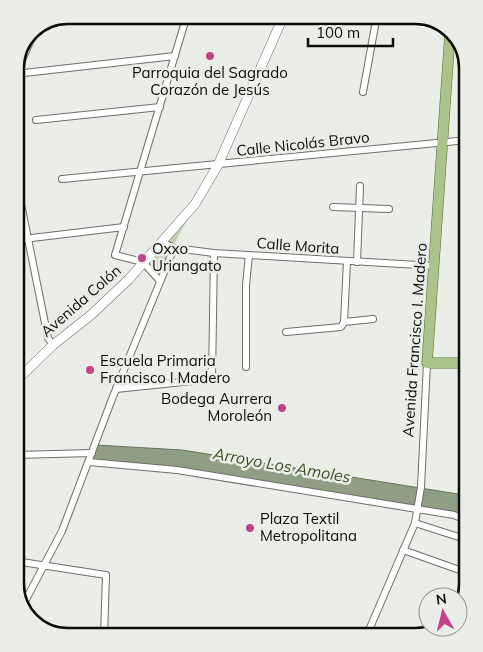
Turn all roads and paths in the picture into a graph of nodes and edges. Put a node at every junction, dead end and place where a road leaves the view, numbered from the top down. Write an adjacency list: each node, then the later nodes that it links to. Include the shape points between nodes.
1 (184, 24): 5 (street)
2 (280, 24): 12 (street, Avenida Colón)
3 (375, 24): 7 (street)
4 (450, 41): 11 (main road, Avenida Francisco I. Madero)
5 (175, 56): 6 (street); 8 (street)
6 (24, 73)
7 (362, 92)
8 (160, 106): 9 (street); 13 (street)
9 (36, 120)
10 (459, 141): 11 (street, Calle Nicolás Bravo)
11 (444, 142): 12 (street, Calle Nicolás Bravo); 30 (main road, Avenida Francisco I. Madero)
12 (218, 165): 13 (street, Calle Nicolás Bravo); 23 (street, Avenida Colón, via 195,204)
13 (140, 172): 14 (street, Calle Nicolás Bravo); 20 (street)
14 (62, 179)
15 (360, 186): 17 (street)
16 (332, 208): 17 (street)
17 (360, 208): 18 (street); 29 (street)
18 (389, 209)
19 (24, 221): 21 (street)
20 (124, 227): 21 (street); 27 (street, via 116,256)
21 (28, 238): 22 (street); 35 (street, via 48,338)
22 (24, 239)
23 (161, 242): 24 (street, Calle Morita); 27 (street, Avenida Colón)
24 (174, 248): 25 (street, Calle Morita); 31 (street)
25 (214, 253): 26 (street, Calle Morita); 40 (street, via 212,379)
26 (249, 255): 28 (street, Calle Morita); 38 (street)
27 (143, 262): 31 (street); 35 (street, Avenida Colón, via 91,314)
28 (347, 262): 29 (street, Calle Morita); 33 (street)
29 (358, 262): 30 (street, Calle Morita)
30 (435, 266): 37 (main road, Avenida Francisco I. Madero)
31 (160, 281): 40 (street)
32 (373, 319): 33 (street)
33 (344, 322): 34 (street, via 341,328)
34 (286, 332)
35 (53, 345): 39 (street, Avenida Colón)
36 (459, 363): 37 (main road)
37 (427, 364): 44 (street, Avenida Francisco I. Madero)
38 (246, 367)
39 (24, 373)
40 (116, 389): 41 (street)
41 (92, 453): 42 (street); 43 (street)
42 (24, 455)
43 (89, 462): 44 (street, via 177,470); 50 (street)
44 (418, 509): 45 (street); 46 (street, Avenida Francisco I. Madero)
45 (459, 517)
46 (415, 523): 47 (street); 48 (street, Avenida Francisco I. Madero)
47 (459, 537)
48 (403, 550): 51 (street); 54 (street, Avenida Francisco I. Madero)
49 (24, 562): 50 (street)
50 (46, 566): 52 (street); 53 (street, via 106,575)
51 (459, 570)
52 (27, 600)
53 (104, 628)
54 (370, 628)

